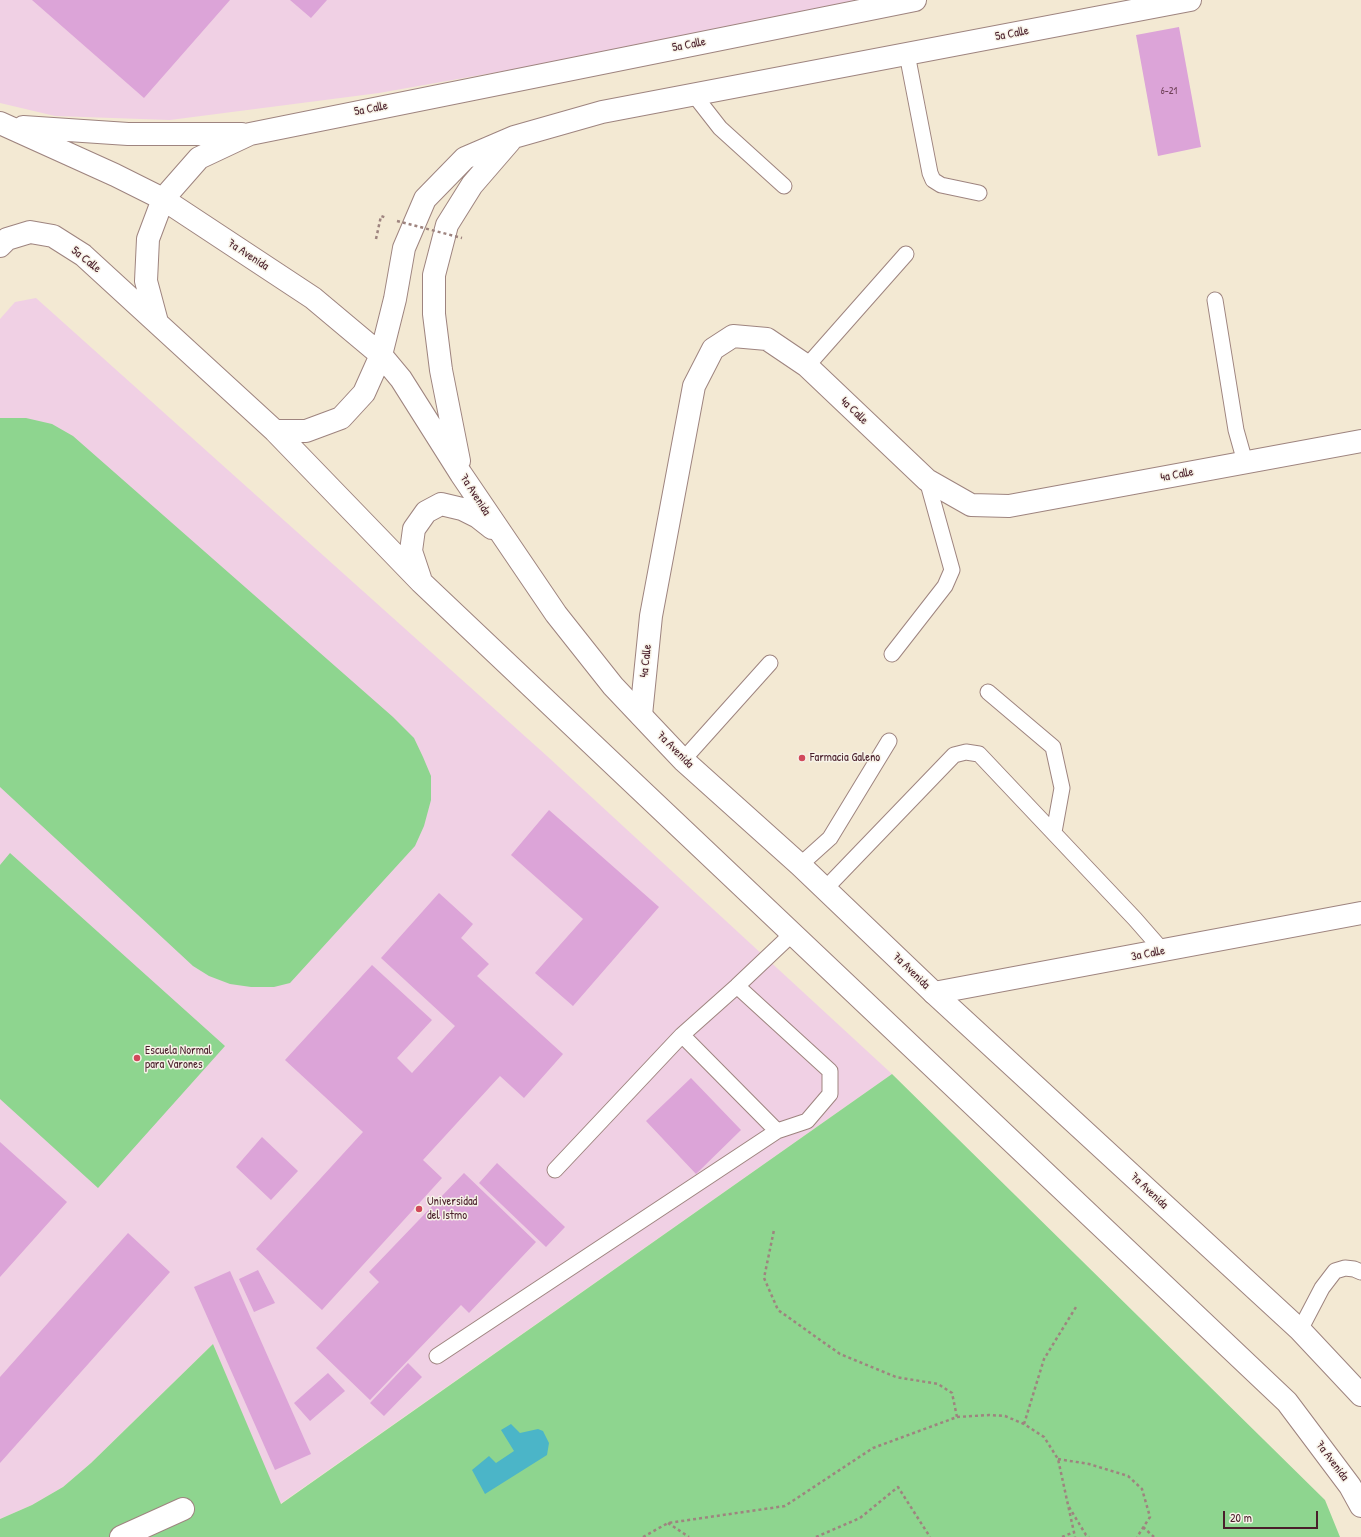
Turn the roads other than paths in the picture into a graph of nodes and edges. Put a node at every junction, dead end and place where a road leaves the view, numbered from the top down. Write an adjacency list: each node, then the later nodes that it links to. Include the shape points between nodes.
1 (915, 0): 6 (main road, 5a Calle)
2 (1190, 0): 3 (main road, 5a Calle)
3 (907, 54): 4 (main road, 5a Calle); 9 (lane, via 930,173 940,185)
4 (695, 96): 7 (main road, 5a Calle, via 602,112); 8 (lane, via 720,128)
5 (3, 124): 6 (main road, via 128,134); 10 (main road, 7a Avenida, via 116,174)
6 (250, 134): 10 (main road, 5a Calle, via 200,158)
7 (514, 137): 15 (main road, 5a Calle, via 465,158 425,199 404,248 395,299); 20 (main road, via 472,185 447,225 434,275 434,314 441,370)
8 (784, 186)
9 (979, 193)
10 (163, 199): 14 (main road, 5a Calle, via 148,239 146,281); 15 (main road, 7a Avenida, via 313,298)
11 (0, 246): 14 (main road, 5a Calle, via 7,239 30,232 53,236 83,255)
12 (906, 254): 16 (lane)
13 (1215, 300): 19 (lane, via 1236,430)
14 (157, 322): 17 (main road, 7a Avenida)
15 (381, 354): 17 (main road, 5a Calle, via 364,393 341,418 306,431); 20 (main road, 7a Avenida, via 401,379)
16 (807, 366): 21 (main road, 4a Calle); 27 (main road, 4a Calle, via 767,339 733,336 713,350 694,386 651,616)
17 (275, 431): 23 (main road, 7a Avenida)
18 (1361, 441): 19 (main road, 4a Calle)
19 (1245, 462): 21 (main road, 4a Calle, via 1009,506 971,505)
20 (461, 474): 22 (main road, 7a Avenida)
21 (927, 480): 24 (lane, via 952,570 945,586)
22 (504, 538): 23 (main road, via 478,517 441,504 426,512 414,529 410,551); 27 (main road, 7a Avenida, via 556,614 613,686)
23 (421, 582): 34 (main road, 7a Avenida)
24 (892, 654)
25 (770, 663): 29 (lane)
26 (988, 692): 30 (lane, via 1053,747 1062,788)
27 (640, 715): 29 (main road, 7a Avenida)
28 (889, 741): 31 (lane, via 830,838)
29 (683, 760): 31 (main road, 7a Avenida)
30 (1054, 832): 32 (lane, via 979,754 966,752 954,755); 35 (lane)
31 (800, 865): 32 (main road, 7a Avenida)
32 (825, 889): 37 (main road, 7a Avenida)
33 (1361, 913): 35 (main road, 3a Calle)
34 (793, 933): 36 (lane); 45 (main road, 7a Avenida, via 1287,1402 1350,1486)
35 (1163, 951): 37 (main road, 3a Calle)
36 (737, 986): 38 (lane); 39 (lane, via 830,1071 830,1094 807,1121)
37 (934, 993): 42 (main road, 7a Avenida)
38 (682, 1035): 39 (lane); 40 (lane)
39 (777, 1131): 43 (lane)
40 (555, 1170)
41 (1361, 1272): 42 (lane, via 1345,1268 1335,1271 1322,1288)
42 (1300, 1330): 44 (main road, 7a Avenida)
43 (437, 1356)
44 (1361, 1395)
45 (1361, 1506)
46 (183, 1509): 47 (main road)
47 (121, 1537)

